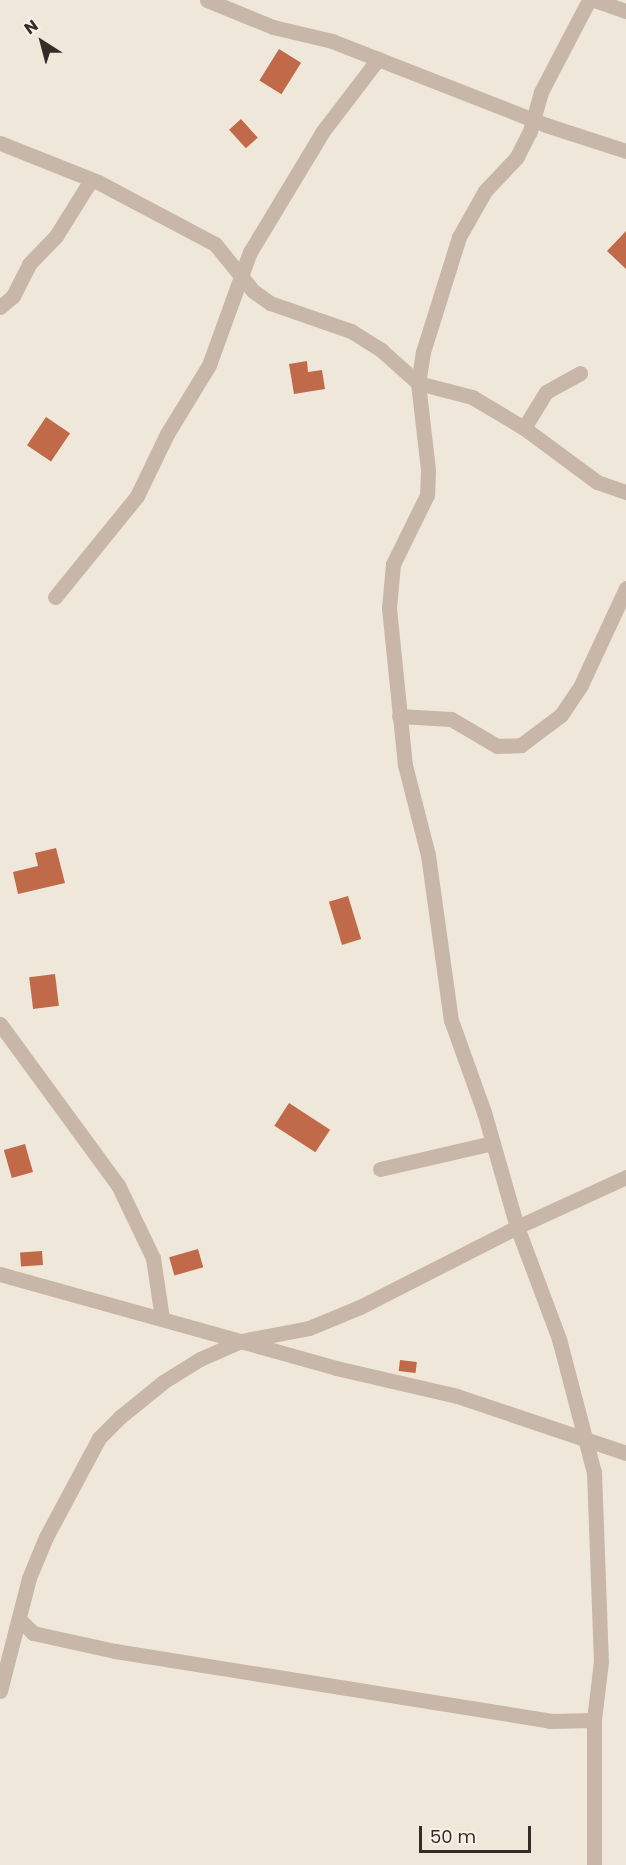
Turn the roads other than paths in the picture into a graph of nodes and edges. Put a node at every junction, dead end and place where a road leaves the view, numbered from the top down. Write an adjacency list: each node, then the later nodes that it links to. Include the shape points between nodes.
1 (207, 0): 5 (street, via 273,27 332,41)
2 (590, 0): 6 (street, via 541,92)
3 (594, 0): 4 (street)
4 (626, 11)
5 (378, 59): 6 (street); 10 (street, via 324,131)
6 (533, 118): 8 (street); 13 (street, via 517,157 485,191 459,237 423,352)
7 (0, 143): 9 (street)
8 (626, 151)
9 (91, 180): 10 (street, via 215,244); 11 (street, via 56,236 29,264 13,296)
10 (239, 274): 13 (street, via 270,303 351,331 381,350); 17 (street, via 223,334 209,365 167,434 136,496)
11 (0, 307)
12 (580, 373): 14 (street, via 546,392)
13 (418, 383): 14 (street, via 472,397); 18 (street, via 429,482 423,507 393,564 389,591)
14 (524, 428): 15 (street, via 597,482)
15 (626, 492)
16 (626, 588): 18 (street, via 581,686 561,715 520,745 497,746 451,719)
17 (55, 597)
18 (399, 716): 20 (street, via 405,765 428,855 451,1020)
19 (0, 1024): 25 (street, via 118,1185 153,1258)
20 (493, 1143): 21 (street); 23 (street)
21 (380, 1169)
22 (626, 1177): 23 (street)
23 (517, 1227): 26 (street, via 423,1277 329,1320 309,1328); 27 (street, via 559,1340)
24 (0, 1274): 25 (street)
25 (162, 1318): 26 (street)
26 (241, 1341): 27 (street, via 457,1396); 29 (street, via 163,1382 99,1438 50,1527 29,1578)
27 (584, 1440): 28 (street); 33 (street, via 594,1472 601,1615 601,1661)
28 (626, 1453)
29 (19, 1619): 30 (street); 31 (street)
30 (33, 1633): 31 (street); 33 (street, via 115,1651 550,1721)
31 (13, 1642): 32 (street)
32 (0, 1691)
33 (594, 1720): 34 (street)
34 (594, 1865)

